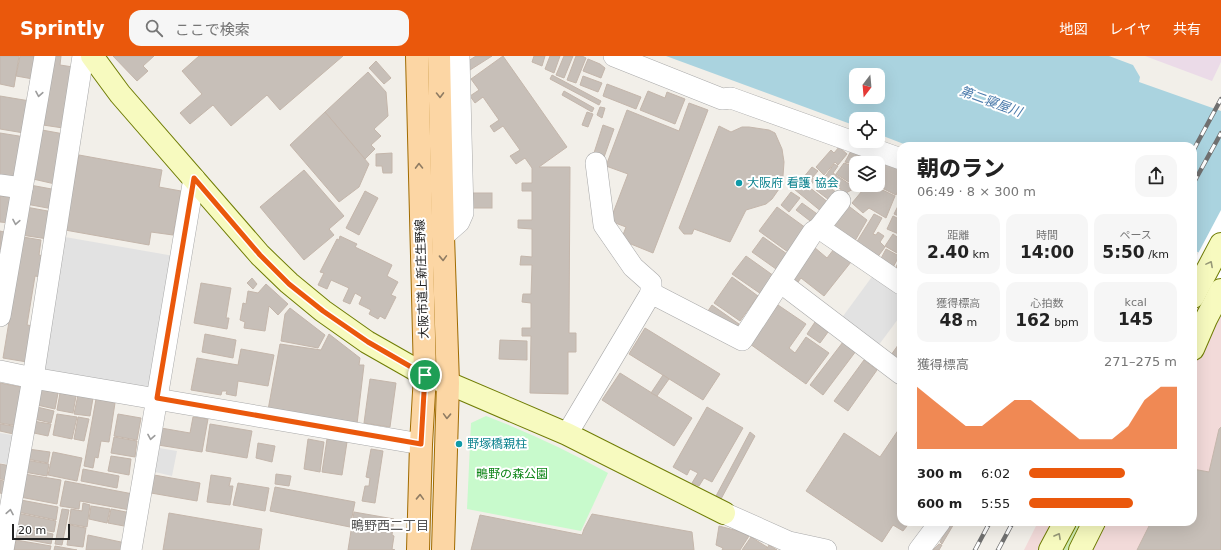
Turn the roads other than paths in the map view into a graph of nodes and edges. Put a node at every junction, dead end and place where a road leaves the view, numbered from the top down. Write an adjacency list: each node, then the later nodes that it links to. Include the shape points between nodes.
1 (45, 56): 12 (street, one-way to 12)
2 (83, 56): 29 (street)
3 (92, 56): 10 (street, via 120,94)
4 (417, 56): 28 (main road, 大阪市道上新庄生野線, one-way to 4)
5 (439, 56): 15 (main road, 大阪市道上新庄生野線, one-way to 15)
6 (458, 56): 15 (street, via 463,213 459,222)
7 (614, 56): 8 (street, via 722,99 731,98)
8 (897, 158)
9 (596, 163): 22 (street, via 604,225 633,267 651,283)
10 (194, 178): 28 (street, via 260,255 289,284 368,342); 31 (street)
11 (0, 185): 12 (street)
12 (22, 188): 19 (street, one-way to 19)
13 (840, 201): 14 (street)
14 (819, 228): 17 (street); 18 (street, via 812,232)
15 (442, 236): 30 (main road, 大阪市道上新庄生野線, one-way to 30)
16 (1221, 244): 20 (street, one-way to 16)
17 (897, 281)
18 (780, 282): 22 (street, via 742,340); 26 (street)
19 (3, 287): 23 (street)
20 (1197, 289)
21 (1220, 292): 24 (street)
22 (651, 293): 32 (street)
23 (0, 316)
24 (1207, 317): 25 (street)
25 (1197, 340)
26 (897, 371)
27 (0, 372): 29 (street)
28 (425, 375): 30 (street); 33 (main road, 大阪市道上新庄生野線)
29 (33, 378): 31 (street); 38 (street, one-way to 29)
30 (448, 383): 32 (street); 41 (main road, 大阪市道上新庄生野線, one-way to 41)
31 (157, 398): 33 (street); 39 (street, one-way to 39)
32 (568, 434): 34 (street)
33 (421, 444): 40 (main road, 大阪市道上新庄生野線, one-way to 33)
34 (724, 513): 42 (street, via 789,542)
35 (937, 526): 43 (street)
36 (1063, 526): 44 (street, one-way to 36)
37 (1092, 526): 45 (street)
38 (4, 550)
39 (131, 550)
40 (418, 550)
41 (443, 550)
42 (826, 550)
43 (919, 550)
44 (1050, 550)
45 (1080, 550)

